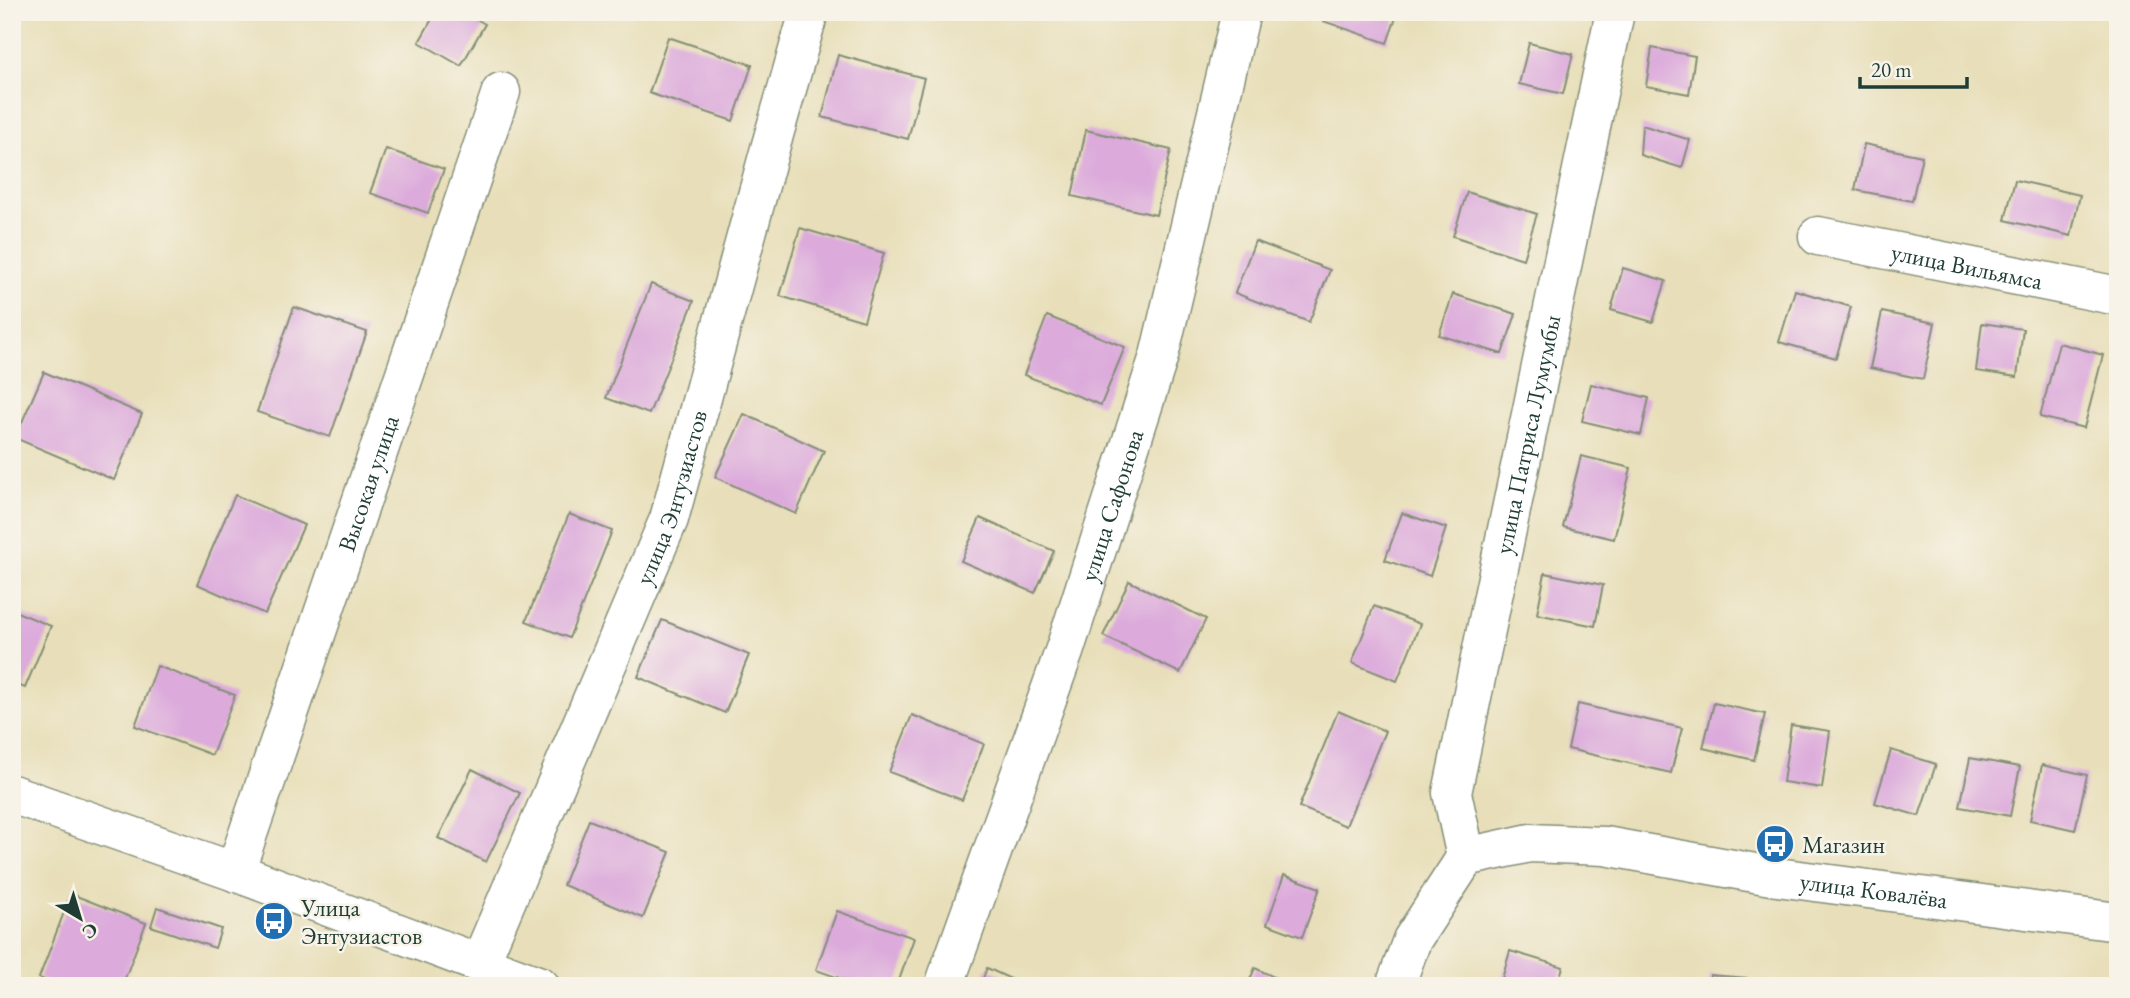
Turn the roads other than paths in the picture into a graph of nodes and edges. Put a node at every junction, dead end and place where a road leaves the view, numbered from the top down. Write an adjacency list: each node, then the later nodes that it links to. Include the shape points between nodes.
1 (809, 12): 11 (street, улица Энтузиастов, via 669,519)
2 (1241, 12): 13 (street, улица Сафонова, via 1159,356 1065,649)
3 (1615, 12): 8 (street, улица Патриса Лумумбы, via 1452,793)
4 (501, 92): 9 (street, Высокая улица)
5 (1818, 236): 6 (street, улица Вильямса)
6 (2118, 296)
7 (12, 794): 9 (street)
8 (1466, 857): 10 (street, улица Ковалёва, via 1530,843 1605,846 1777,877); 14 (street, via 1412,940)
9 (235, 872): 11 (street)
10 (2118, 921)
11 (480, 964): 12 (street)
12 (540, 986)
13 (944, 986)
14 (1395, 986)

